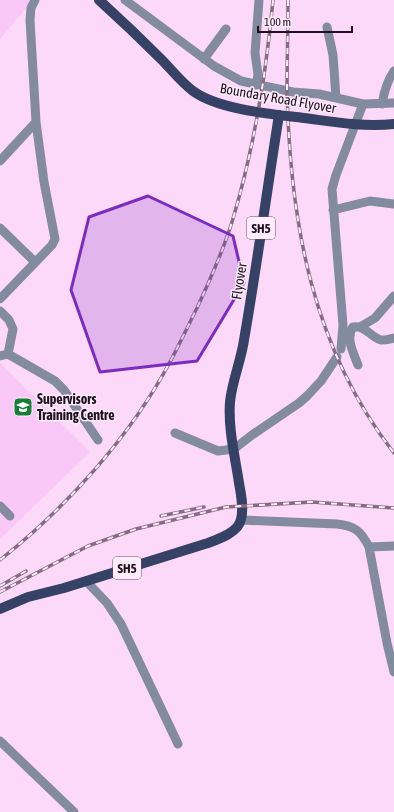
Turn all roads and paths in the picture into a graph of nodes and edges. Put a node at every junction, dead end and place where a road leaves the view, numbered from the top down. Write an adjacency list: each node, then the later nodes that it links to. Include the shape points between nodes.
1 (35, 0): 15 (street, via 30,20)
2 (99, 0): 14 (main road, Boundary Road Flyover, bridge, via 193,91 214,102)
3 (125, 0): 7 (street)
4 (259, 0): 9 (street, via 255,53 258,75)
5 (327, 27): 10 (street, via 333,55)
6 (226, 29): 7 (street)
7 (204, 59): 9 (street, via 241,81)
8 (394, 71): 13 (street, via 387,83)
9 (256, 85): 10 (street)
10 (336, 98): 12 (street)
11 (394, 103): 13 (street)
12 (363, 104): 13 (street); 19 (street, via 332,189)
13 (382, 104)
14 (279, 115): 16 (main road, Boundary Road Flyover, bridge, via 350,125); 31 (main road, Flyover / SH5, via 244,342 230,400 229,417)
15 (36, 122): 17 (street); 21 (street, via 55,239)
16 (394, 124)
17 (0, 161)
18 (394, 204): 19 (street, via 370,201)
19 (333, 210): 31 (street, via 343,325 339,353 321,381 307,396)
20 (0, 228): 21 (street)
21 (34, 262): 23 (street)
22 (394, 296): 25 (street, via 375,318)
23 (0, 299)
24 (0, 311): 27 (street, via 9,320 13,329)
25 (360, 327): 26 (street, via 379,339); 28 (street, via 353,327 350,334 351,347)
26 (394, 338)
27 (4, 355): 30 (street, via 55,382 64,390)
28 (358, 365)
29 (175, 433): 31 (street, via 218,451)
30 (98, 440)
31 (234, 449): 34 (main road, SH5, via 241,493)
32 (0, 506): 33 (street)
33 (10, 516)
34 (241, 520): 35 (street, via 347,525 360,533); 37 (main road, SH5, via 233,530 216,540)
35 (369, 546): 36 (street); 39 (street)
36 (394, 546)
37 (86, 581): 38 (main road, SH5, via 28,597); 41 (street, via 107,603 121,624)
38 (0, 609)
39 (394, 672)
40 (0, 740): 42 (street)
41 (178, 744)
42 (74, 812)

